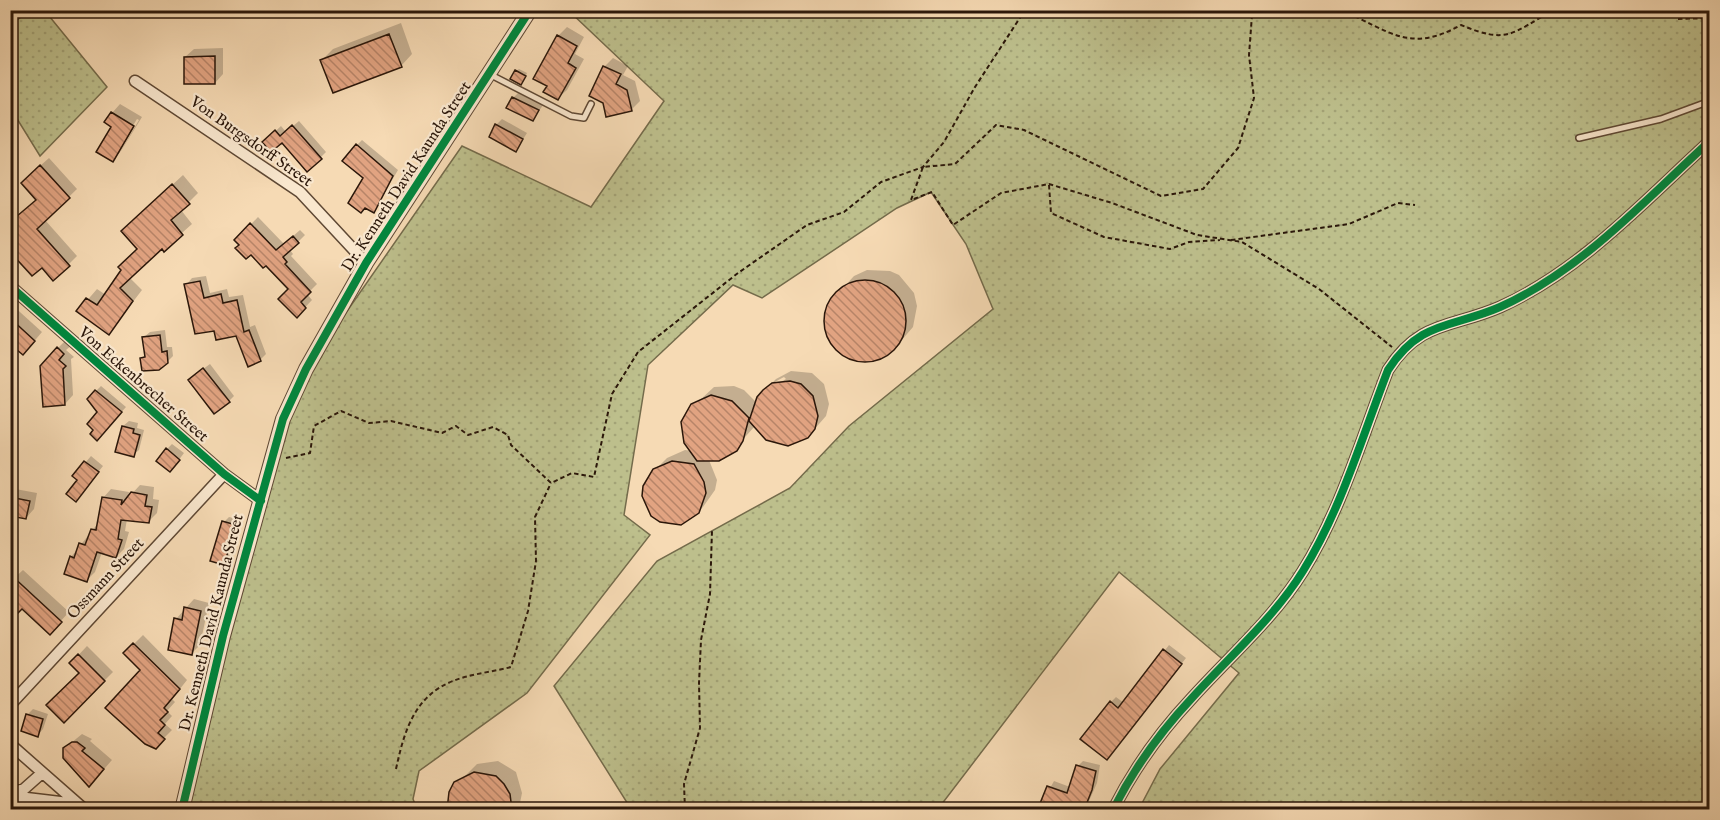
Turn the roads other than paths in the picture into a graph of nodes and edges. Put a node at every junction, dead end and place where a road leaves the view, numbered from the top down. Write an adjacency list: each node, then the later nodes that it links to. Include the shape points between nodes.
1 (530, 10): 2 (street, Dr. Kenneth David Kaunda Street)
2 (489, 74): 5 (lane, via 571,116 584,118); 8 (street, Dr. Kenneth David Kaunda Street)
3 (135, 81): 8 (street, Von Burgsdorff Street, via 300,192)
4 (1710, 101): 6 (lane, via 1661,119)
5 (591, 104)
6 (1579, 138)
7 (1710, 141): 20 (street, via 1567,269 1499,307 1430,330 1399,353 1321,539 1303,572 1191,699 1124,789)
8 (366, 263): 11 (street, Dr. Kenneth David Kaunda Street, via 293,395)
9 (10, 286): 10 (street, Von Eckenbrecher Street)
10 (224, 474): 11 (street, Von Eckenbrecher Street); 12 (street, Ossmann Street)
11 (261, 501): 15 (street, Dr. Kenneth David Kaunda Street)
12 (10, 705)
13 (10, 744): 14 (street)
14 (42, 772): 16 (street, via 24,789); 17 (street)
15 (186, 793): 18 (street, Dr. Kenneth David Kaunda Street); 19 (street)
16 (10, 795): 17 (street)
17 (81, 807)
18 (182, 810)
19 (187, 810)
20 (1113, 810)

